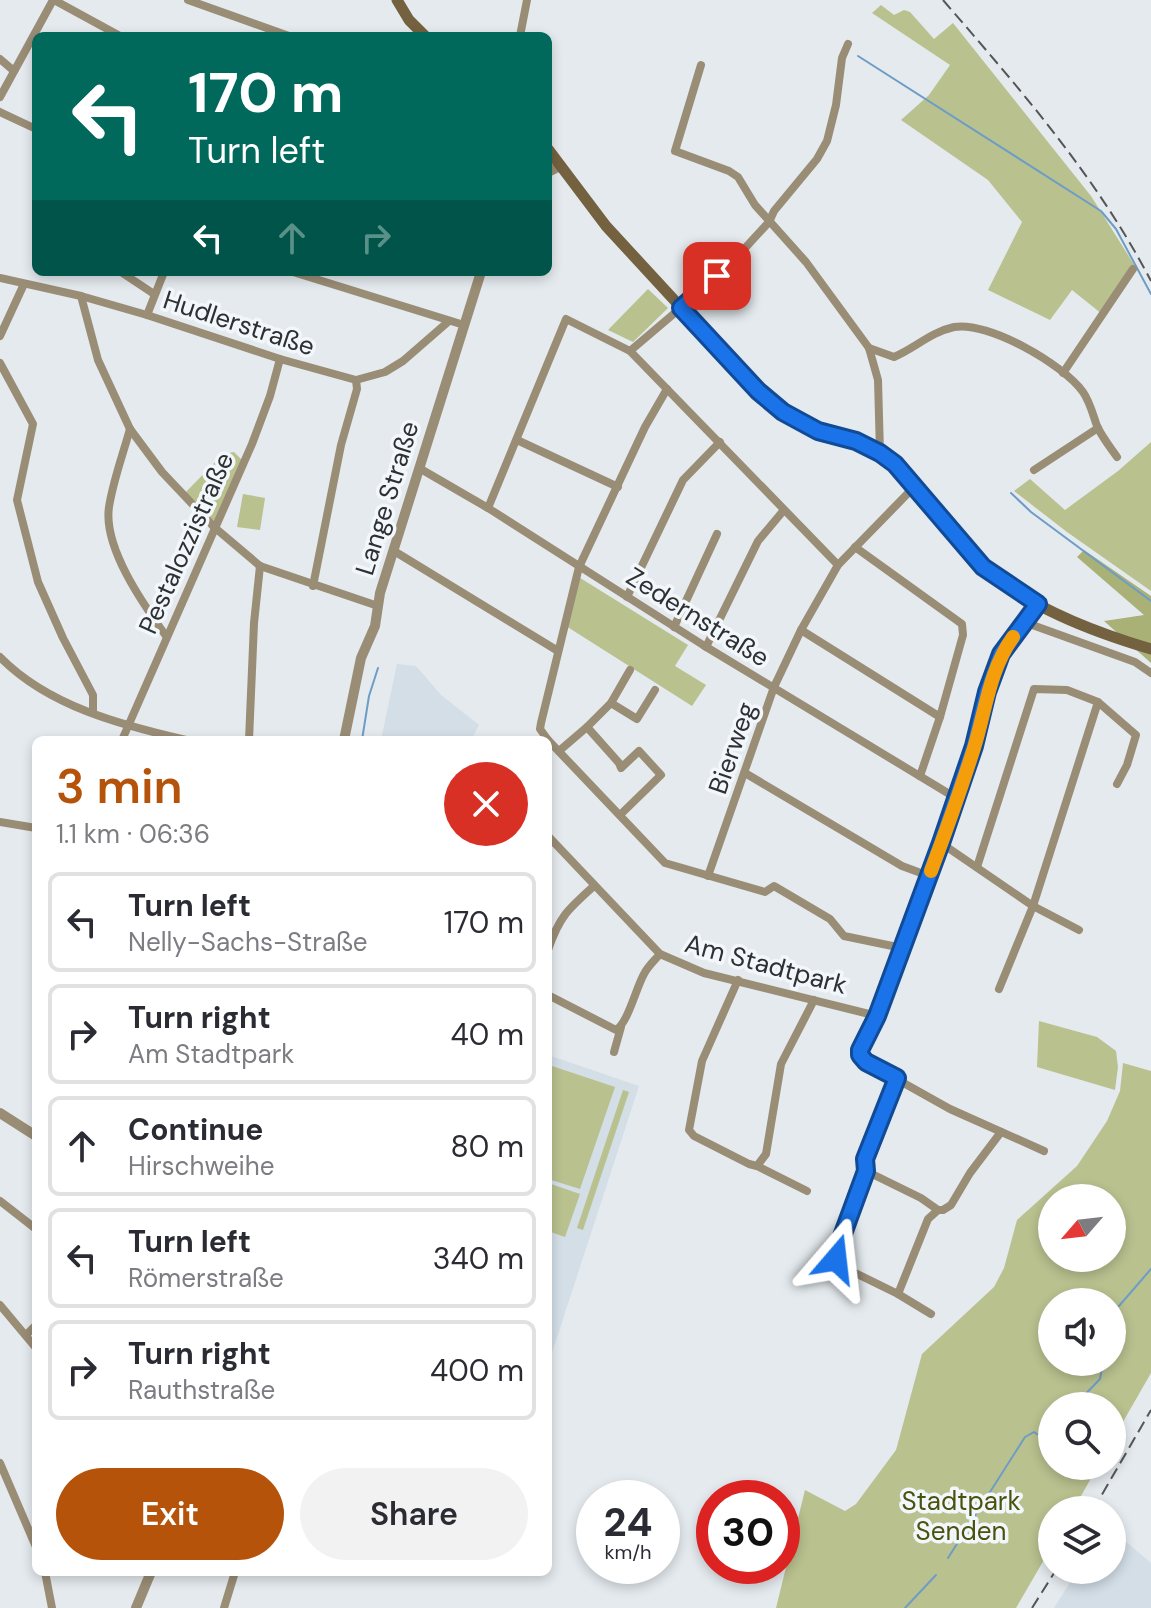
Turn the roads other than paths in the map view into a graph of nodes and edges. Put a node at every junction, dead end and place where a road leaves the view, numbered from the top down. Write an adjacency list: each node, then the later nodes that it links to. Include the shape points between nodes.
1 (53, 0): 5 (street); 6 (street)
2 (188, 0): 7 (street)
3 (397, 0): 8 (main road)
4 (527, 0): 9 (street)
5 (35, 32)
6 (113, 32)
7 (278, 32)
8 (421, 32)
9 (521, 32)
10 (32, 38): 14 (street)
11 (848, 44): 21 (street, via 827,141)
12 (0, 59): 14 (street)
13 (701, 65): 21 (street, via 675,151 738,177)
14 (14, 71): 15 (street)
15 (0, 97)
16 (0, 112): 17 (street)
17 (32, 127)
18 (552, 155): 19 (main road)
19 (560, 166): 20 (street); 31 (main road, via 598,218)
20 (552, 170)
21 (769, 222): 31 (street); 36 (street, via 806,262)
22 (1133, 269): 40 (street)
23 (127, 276): 29 (street)
24 (162, 276): 29 (street)
25 (306, 276): 33 (street)
26 (480, 276): 34 (street, Lange Straße)
27 (0, 278): 28 (street, Hudlerstraße)
28 (24, 284): 30 (street, Hudlerstraße); 35 (street)
29 (154, 294): 32 (street)
30 (81, 296): 32 (street, Hudlerstraße); 44 (street, via 98,360)
31 (681, 308): 37 (street); 47 (main road, via 783,412)
32 (147, 315): 38 (street, Hudlerstraße)
33 (449, 321): 34 (street); 41 (street, via 403,361)
34 (464, 325): 49 (street, Lange Straße)
35 (0, 336)
36 (869, 348): 40 (street, via 894,357 935,333 971,327 1027,349); 47 (street, via 878,380)
37 (630, 351): 42 (street); 45 (street, via 566,319)
38 (280, 359): 41 (street, Hudlerstraße); 55 (street, Pestalozzistraße, via 256,433)
39 (0, 363): 80 (street, via 33,424 17,500 38,582 93,695)
40 (1063, 373): 43 (street, via 1084,394)
41 (356, 380): 62 (street)
42 (667, 389): 46 (street); 52 (street)
43 (1098, 428): 48 (street); 50 (street)
44 (130, 429): 55 (street); 69 (street, via 109,508 109,531 114,550)
45 (517, 440): 52 (street); 53 (street)
46 (720, 442): 54 (street); 63 (street, via 683,480)
47 (880, 453): 51 (main road)
48 (1117, 457)
49 (419, 468): 53 (street, Zedernstraße); 58 (street, Lange Straße)
50 (1034, 470)
51 (915, 486): 57 (street, Bierweg); 64 (main road, via 983,567)
52 (618, 487): 61 (street)
53 (488, 508): 61 (street, Zedernstraße)
54 (784, 510): 59 (street); 70 (street, via 758,541)
55 (214, 527): 60 (street); 69 (street, Pestalozzistraße)
56 (717, 534): 67 (street)
57 (855, 547): 59 (street, Bierweg); 81 (street, via 962,624)
58 (394, 551): 65 (street, Lange Straße); 72 (street)
59 (838, 565): 68 (street, Bierweg)
60 (260, 566): 62 (street); 86 (street)
61 (579, 567): 63 (street, Zedernstraße); 72 (street)
62 (313, 586): 65 (street)
63 (627, 597): 67 (street, Zedernstraße)
64 (1038, 604): 66 (street, Am Stadtpark); 71 (main road)
65 (378, 606): 87 (street, Lange Straße)
66 (1024, 622): 75 (street, via 1135,662); 94 (street, Am Stadtpark, via 1001,654)
67 (674, 627): 70 (street, Zedernstraße)
68 (801, 630): 76 (street, Bierweg); 81 (street)
69 (166, 636): 82 (street, Pestalozzistraße)
70 (706, 647): 76 (street, Zedernstraße)
71 (1151, 649)
72 (558, 651): 88 (street, via 540,729)
73 (0, 657): 80 (street, via 14,671)
74 (630, 670): 79 (street)
75 (1151, 673)
76 (774, 687): 91 (street, Bierweg); 92 (street, Zedernstraße)
77 (655, 690): 79 (street, via 637,719)
78 (1098, 702): 93 (street, via 1136,735); 100 (street, via 1067,690 1034,689); 104 (street)
79 (611, 703): 83 (street)
80 (93, 713): 82 (street)
81 (940, 717): 92 (street)
82 (127, 725): 84 (street, Pestalozzistraße); 85 (street)
83 (587, 727): 90 (street); 95 (street, via 621,768 639,751 661,775)
84 (123, 736)
85 (170, 736)
86 (249, 736)
87 (345, 736)
88 (545, 736)
89 (552, 744): 90 (street)
90 (559, 751): 95 (street)
91 (745, 773): 101 (street, Bierweg); 102 (street, via 902,866)
92 (920, 776): 94 (street, Zedernstraße)
93 (1117, 784)
94 (956, 798): 99 (street, Am Stadtpark)
95 (620, 815): 101 (street, via 665,863)
96 (0, 822): 97 (street)
97 (32, 827)
98 (552, 840): 103 (street, Am Stadtpark)
99 (941, 843): 100 (street); 102 (street, Am Stadtpark)
100 (977, 867): 104 (street)
101 (708, 876): 107 (street, via 765,892 774,886 830,919 844,936)
102 (929, 876): 107 (street, Am Stadtpark)
103 (594, 886): 106 (street, via 562,916); 108 (street, Am Stadtpark)
104 (1033, 906): 105 (street); 110 (street)
105 (1079, 930)
106 (552, 937)
107 (902, 948): 113 (street, Am Stadtpark)
108 (660, 954): 109 (street, Am Stadtpark, via 704,973); 114 (street, via 639,982)
109 (738, 980): 112 (street, Am Stadtpark); 121 (street, via 702,1061 689,1130)
110 (999, 989)
111 (552, 997): 114 (street, via 606,1027)
112 (814, 1000): 113 (street, Am Stadtpark); 121 (street, via 781,1064 766,1154)
113 (877, 1016): 116 (street, via 860,1055)
114 (621, 1027): 115 (street)
115 (614, 1052)
116 (897, 1078): 118 (street); 122 (street, via 865,1159)
117 (0, 1113): 119 (street)
118 (1001, 1132): 120 (street); 125 (street, via 951,1205)
119 (32, 1133)
120 (1044, 1151)
121 (757, 1166): 123 (street)
122 (866, 1171): 125 (street); 127 (street, via 836,1259)
123 (807, 1191)
124 (0, 1201): 126 (street)
125 (938, 1210): 127 (street, via 928,1219)
126 (32, 1226)
127 (898, 1294): 129 (street)
128 (0, 1305): 131 (street)
129 (931, 1314)
130 (32, 1329): 131 (street)
131 (26, 1335): 132 (street)
132 (32, 1343)
133 (0, 1463): 134 (street)
134 (32, 1538)
135 (46, 1576): 138 (street)
136 (149, 1576): 139 (street)
137 (234, 1576): 140 (street)
138 (52, 1608)
139 (136, 1608)
140 (224, 1608)

